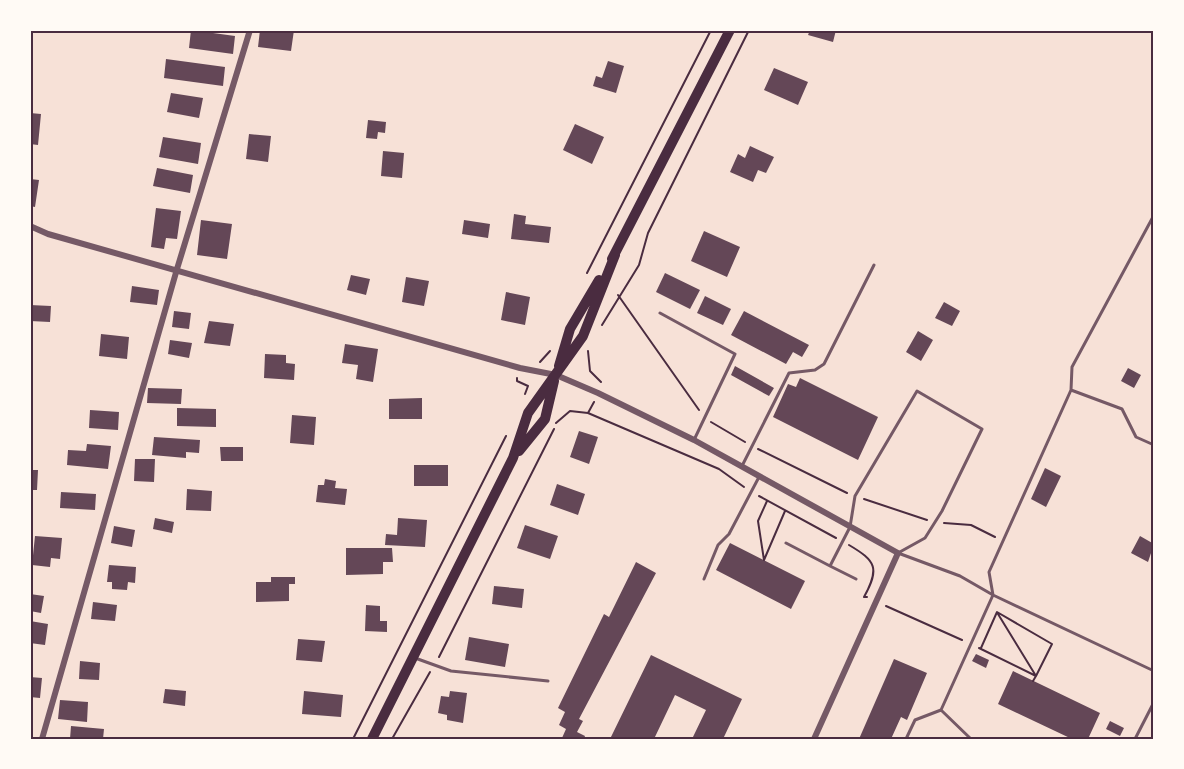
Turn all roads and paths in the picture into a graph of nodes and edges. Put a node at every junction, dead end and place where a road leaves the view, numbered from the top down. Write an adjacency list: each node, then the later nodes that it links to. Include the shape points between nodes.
1 (250, 30): 8 (street)
2 (711, 30): 9 (path)
3 (729, 30): 12 (main road, via 615,255 570,329)
4 (749, 30): 11 (path, via 648,233 639,265)
5 (1154, 215): 13 (lane, via 1072,367)
6 (30, 226): 8 (street)
7 (874, 265): 20 (lane, via 824,364 815,370 789,373)
8 (177, 268): 12 (street, via 520,368); 47 (street)
9 (587, 274)
10 (660, 313): 17 (lane, via 735,354)
11 (598, 331)
12 (556, 375): 14 (main road); 17 (street); 19 (main road, via 528,413)
13 (1071, 390): 18 (lane, via 1122,409 1136,436); 27 (lane)
14 (545, 419): 15 (path); 19 (main road)
15 (556, 423): 22 (path, via 570,411 588,413 719,469); 40 (path)
16 (510, 429): 48 (path)
17 (694, 440): 20 (street)
18 (1154, 445)
19 (513, 458): 39 (main road)
20 (742, 466): 21 (street)
21 (759, 477): 22 (lane); 26 (street)
22 (751, 491): 23 (path); 32 (lane, via 729,534 718,545)
23 (767, 501): 24 (path); 24 (path, via 758,521 764,560)
24 (785, 511): 28 (path)
25 (934, 522): 26 (lane, via 982,429 917,391 855,496); 27 (path, via 971,525); 30 (lane, via 925,538)
26 (850, 527): 28 (lane); 30 (street)
27 (1002, 541): 34 (lane, via 989,572)
28 (842, 542): 31 (lane); 35 (path, via 867,555 872,562 875,578 864,597)
29 (786, 543): 31 (lane)
30 (898, 553): 34 (lane, via 960,576); 35 (street)
31 (830, 566): 33 (lane)
32 (704, 579)
33 (856, 579)
34 (993, 595): 37 (lane); 41 (lane)
35 (878, 602): 37 (path); 51 (street)
36 (997, 612): 38 (path); 42 (path); 42 (path, via 1052,644)
37 (971, 644): 38 (path); 46 (lane)
38 (981, 648): 42 (path)
39 (413, 658): 40 (lane); 49 (main road)
40 (435, 665): 43 (lane, via 451,671); 50 (path)
41 (1154, 671)
42 (1036, 676): 44 (path)
43 (548, 681)
44 (1033, 681)
45 (1154, 702): 54 (lane)
46 (941, 710): 52 (lane, via 915,720); 53 (lane)
47 (42, 739)
48 (353, 739)
49 (372, 739)
50 (392, 739)
51 (814, 739)
52 (906, 739)
53 (971, 739)
54 (1135, 739)

